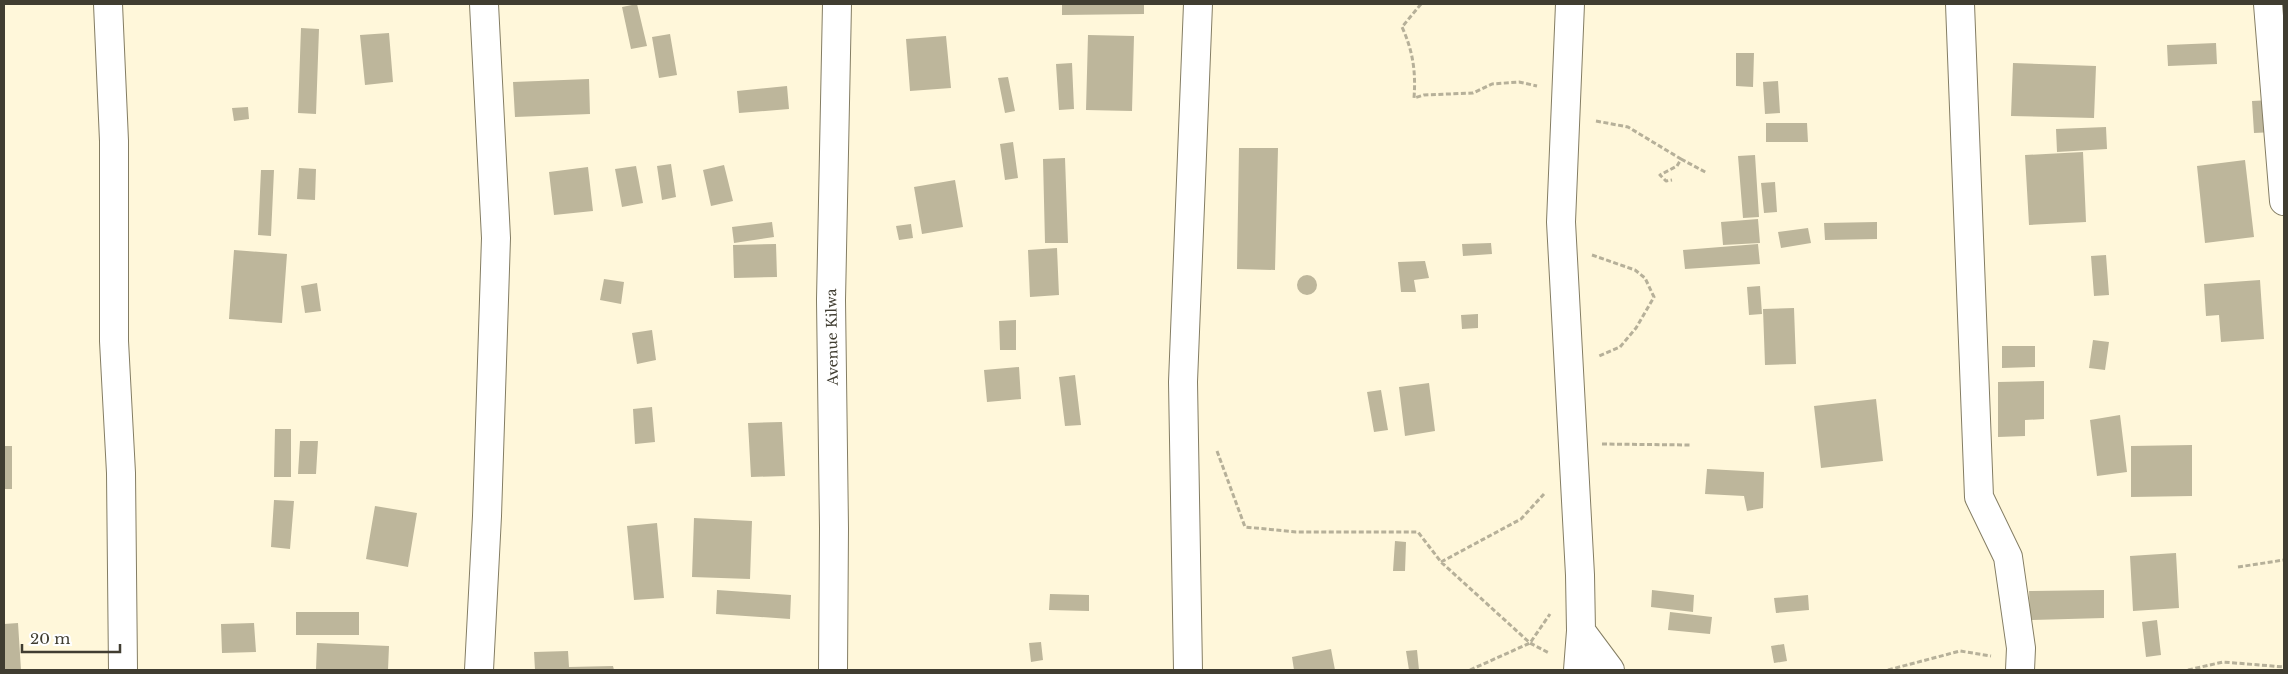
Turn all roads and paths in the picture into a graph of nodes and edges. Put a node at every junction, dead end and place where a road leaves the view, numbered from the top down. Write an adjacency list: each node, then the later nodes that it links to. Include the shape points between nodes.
1 (108, 4): 24 (street, via 114,141 114,341 121,473)
2 (484, 4): 25 (street, via 496,238)
3 (837, 4): 26 (street, Avenue Kilwa, via 831,300)
4 (1198, 4): 27 (street, via 1183,382)
5 (1422, 4): 9 (path, via 1402,27 1413,58 1414,98 1473,93 1492,84 1519,82)
6 (1570, 4): 9 (street)
7 (1960, 4): 21 (street, via 1979,497 2008,557)
8 (2268, 4): 13 (street)
9 (1566, 89): 10 (path, via 1577,112 1591,120 1628,127); 15 (street, via 1560,222)
10 (1681, 159): 11 (path); 12 (path, via 1677,166 1660,175 1666,181)
11 (1707, 173)
12 (1672, 180)
13 (2284, 201)
14 (1587, 254): 15 (path, via 1598,255 1635,270 1645,278 1654,297 1636,328 1620,347)
15 (1568, 375): 19 (street)
16 (1216, 449): 20 (path, via 1244,526 1296,532 1418,532 1441,562)
17 (2284, 560): 18 (path)
18 (2238, 567)
19 (1582, 631): 23 (street); 29 (street)
20 (1530, 643): 23 (path); 28 (path)
21 (2021, 659): 30 (path, via 1960,651)
22 (2284, 667): 31 (path, via 2223,662)
23 (1578, 669)
24 (123, 670)
25 (479, 670)
26 (833, 670)
27 (1188, 670)
28 (1470, 670)
29 (1610, 670)
30 (1888, 670)
31 (2188, 670)

